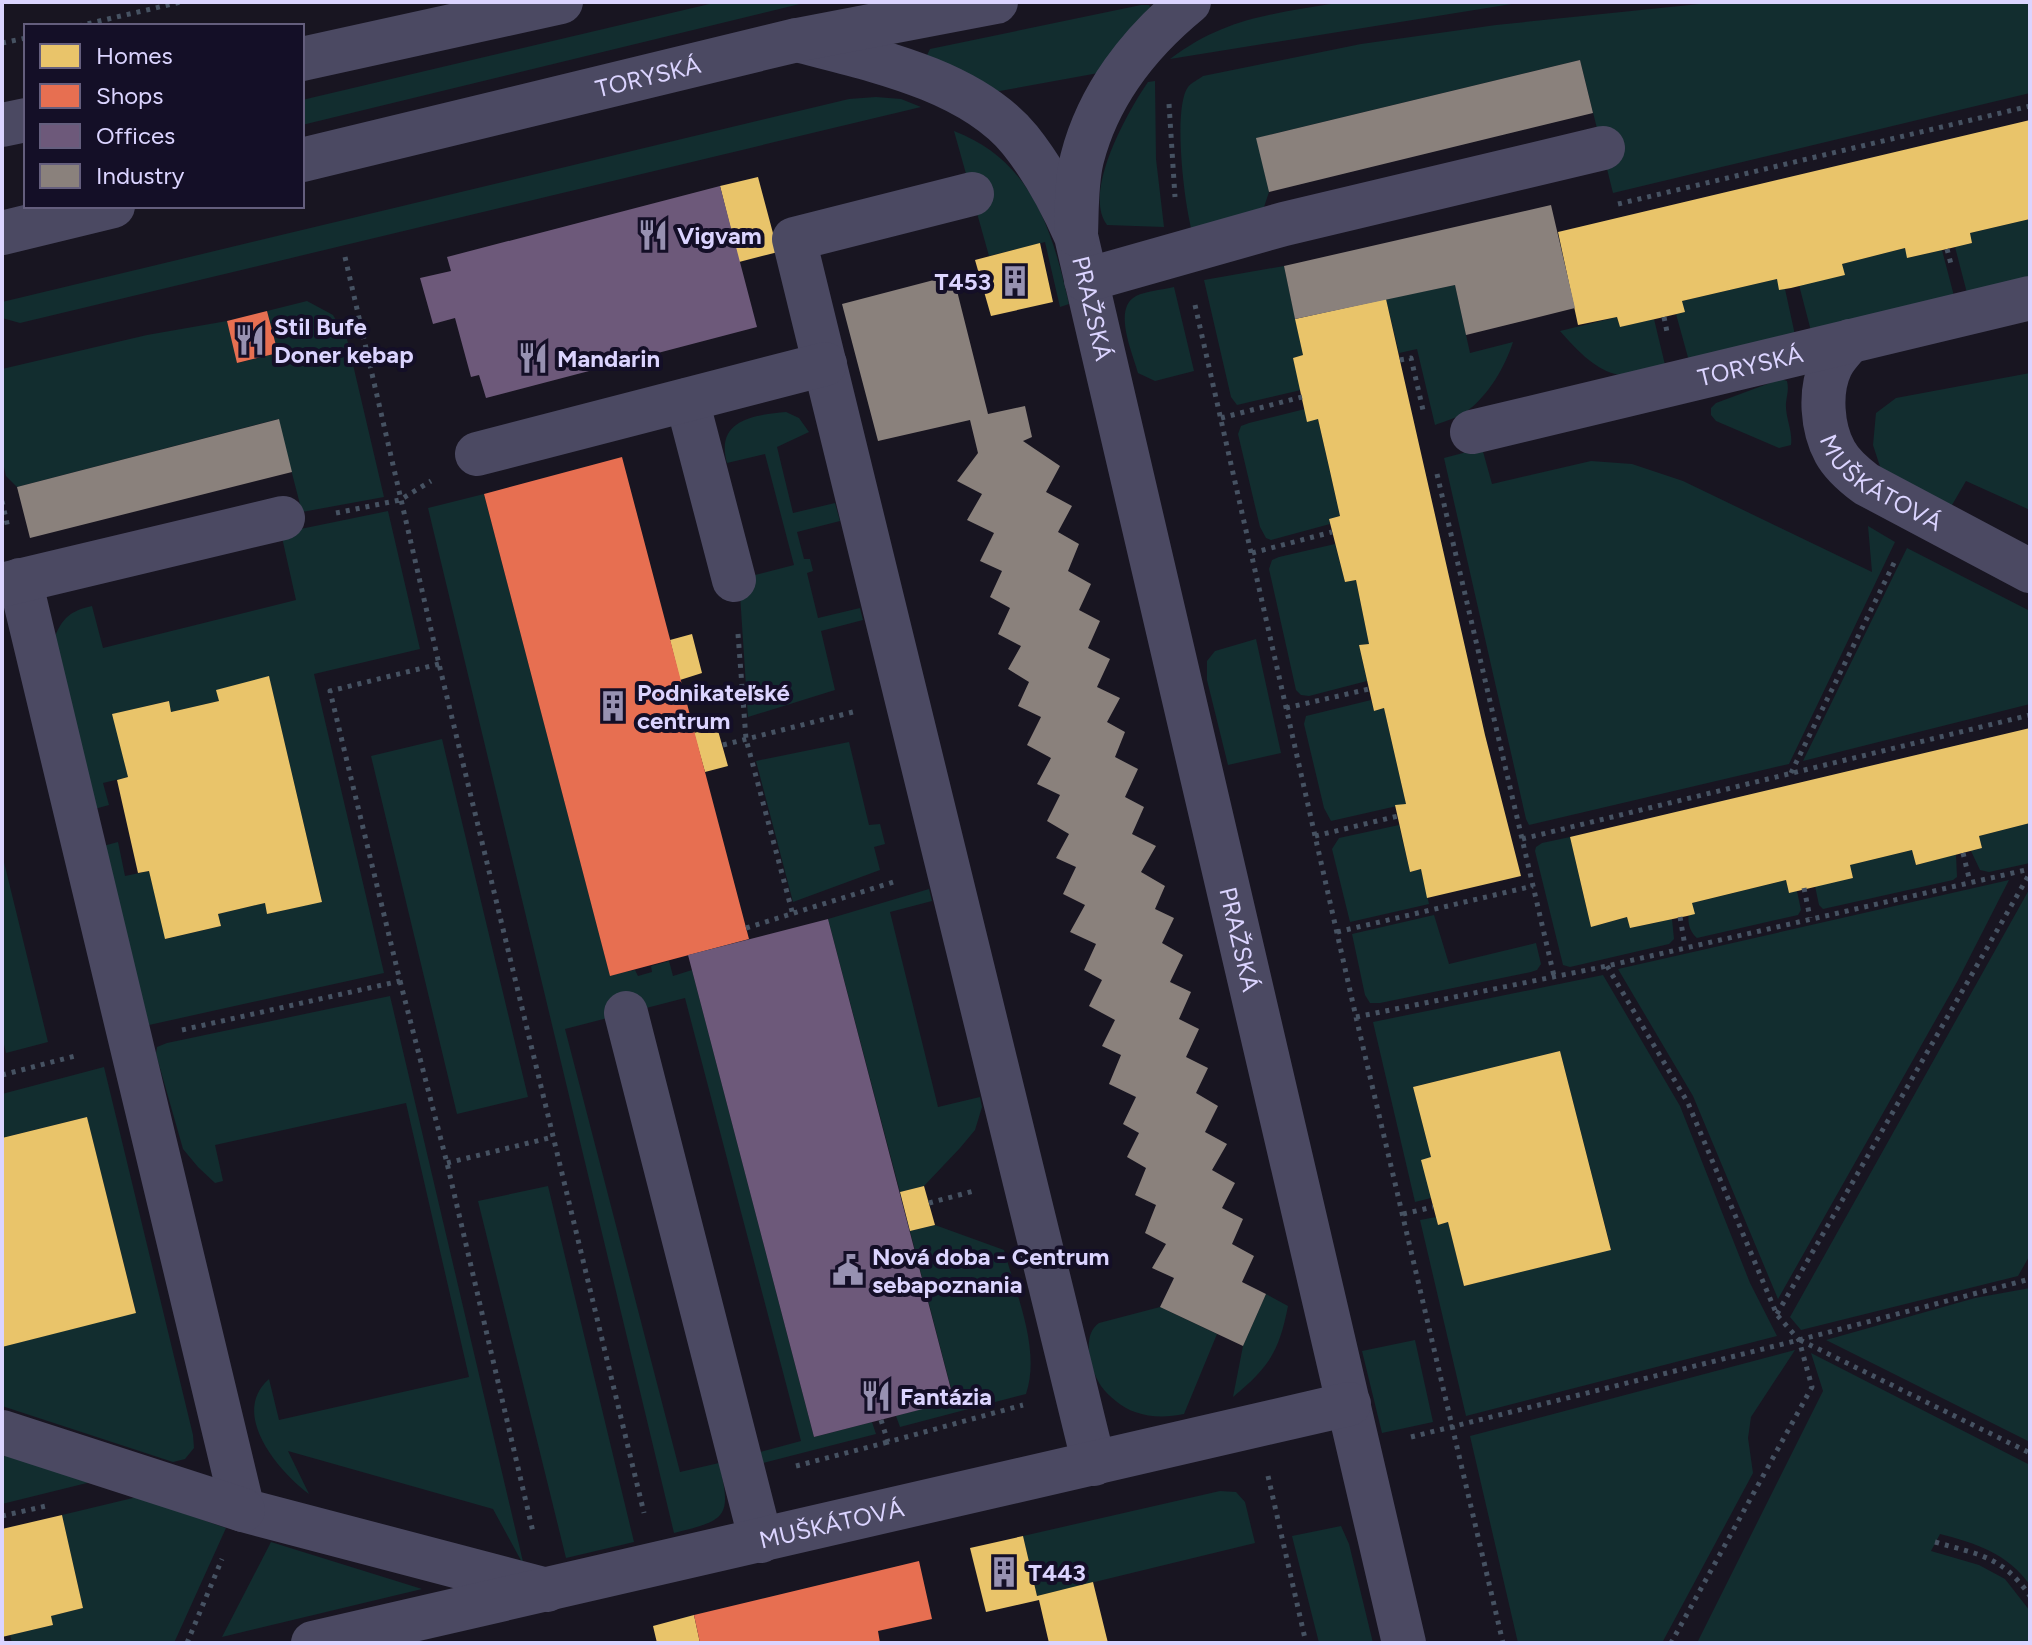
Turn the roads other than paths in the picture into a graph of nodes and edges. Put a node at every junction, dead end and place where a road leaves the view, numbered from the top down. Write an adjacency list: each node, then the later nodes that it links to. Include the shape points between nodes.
1 (561, 2): 5 (street)
2 (996, 2): 4 (street, TORYSKÁ)
3 (1189, 2): 13 (street, via 1120,74 1094,122 1081,162)
4 (797, 40): 9 (street, TORYSKÁ); 13 (street, via 937,82 999,120 1047,178)
5 (304, 59)
6 (24, 120): 7 (street)
7 (2, 125)
8 (1603, 148): 14 (street, via 1284,224)
9 (304, 160)
10 (972, 194): 17 (street, via 794,239)
11 (105, 208): 12 (street)
12 (2, 233)
13 (1076, 236): 14 (street, PRAŽSKÁ)
14 (1086, 280): 26 (street, PRAŽSKÁ)
15 (2030, 298): 16 (street, TORYSKÁ)
16 (1850, 341): 19 (street, TORYSKÁ); 22 (street, MUŠKÁTOVÁ, via 1831,365 1823,393 1826,427 1849,471)
17 (825, 364): 18 (street); 28 (street)
18 (687, 400): 20 (street); 23 (street)
19 (1472, 432)
20 (477, 454)
21 (283, 518): 24 (street)
22 (2030, 571)
23 (734, 580)
24 (11, 582): 29 (street, via 132,1042)
25 (626, 1013): 30 (street)
26 (1349, 1404): 28 (street, MUŠKÁTOVÁ); 33 (street, PRAŽSKÁ)
27 (2, 1432): 29 (street)
28 (1094, 1464): 30 (street, MUŠKÁTOVÁ)
29 (243, 1510): 31 (street)
30 (761, 1541): 31 (street, MUŠKÁTOVÁ)
31 (547, 1590): 32 (street, MUŠKÁTOVÁ)
32 (313, 1643)
33 (1404, 1643)

